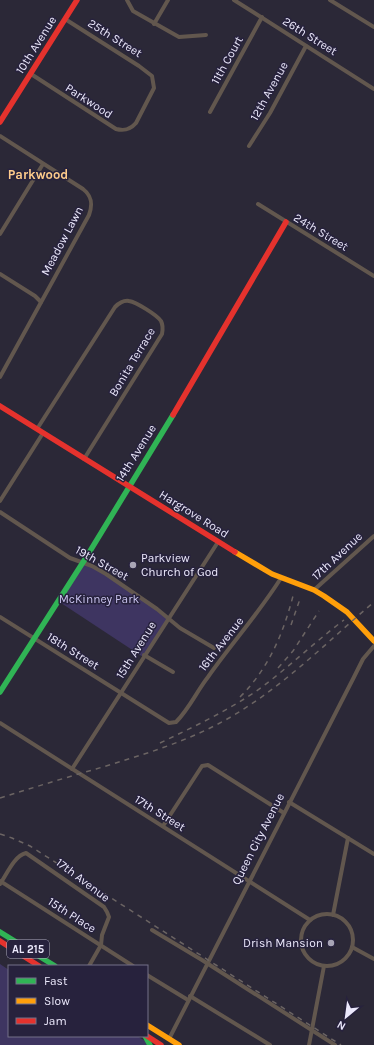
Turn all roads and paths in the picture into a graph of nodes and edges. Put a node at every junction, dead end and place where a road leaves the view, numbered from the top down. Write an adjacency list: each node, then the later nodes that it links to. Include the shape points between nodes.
1 (77, 0): 7 (main road, 10th Avenue)
2 (127, 0): 8 (street, via 133,11)
3 (168, 0): 8 (street)
4 (330, 0): 9 (street)
5 (237, 1): 6 (street, 26th Street)
6 (262, 17): 11 (street, 26th Street); 15 (street, 11th Court)
7 (65, 19): 12 (main road, 10th Avenue); 13 (street, 25th Street)
8 (154, 24): 10 (street, via 179,37)
9 (374, 27)
10 (206, 35)
11 (306, 46): 14 (street, 26th Street); 18 (street, 12th Avenue)
12 (30, 74): 13 (street, Parkwood, via 110,126 121,130 127,130 136,123 154,88); 16 (main road, 10th Avenue)
13 (152, 76)
14 (374, 88)
15 (210, 112)
16 (0, 122)
17 (0, 136): 19 (street, Meadow Lawn)
18 (249, 146)
19 (43, 164): 22 (street); 25 (street, Meadow Lawn, via 87,193 92,203 89,215)
20 (258, 204): 21 (street, 24th Street)
21 (286, 222): 24 (street, 24th Street); 31 (main road, 14th Avenue)
22 (0, 234)
23 (0, 274): 25 (street)
24 (374, 276)
25 (41, 302): 26 (street, Meadow Lawn)
26 (0, 377)
27 (0, 406): 28 (main road, Hargrove Road)
28 (37, 429): 29 (main road, Hargrove Road); 30 (street, Bonita Terrace, via 115,307 123,301 136,303 158,318 162,334)
29 (43, 433): 30 (main road, Hargrove Road); 32 (street)
30 (84, 459): 31 (main road, Hargrove Road)
31 (129, 487): 35 (main road, Hargrove Road); 36 (main road, 14th Avenue)
32 (0, 502)
33 (0, 512): 36 (street, 19th Street, via 70,558)
34 (374, 536): 38 (street, 17th Avenue)
35 (218, 542): 37 (main road, Hargrove Road); 40 (street, 15th Avenue)
36 (83, 562): 40 (street, 19th Street, via 106,574); 41 (main road, 14th Avenue)
37 (281, 578): 38 (main road, Hargrove Road); 49 (street, 16th Avenue)
38 (314, 590): 42 (main road, Hargrove Road, via 347,612)
39 (0, 617): 41 (street, 18th Street)
40 (169, 618): 44 (street, 19th Street, via 180,628); 45 (street, 15th Avenue)
41 (34, 639): 47 (main road, 14th Avenue); 48 (street, 18th Street)
42 (374, 640)
43 (374, 646): 52 (street, Queen City Avenue, via 361,662)
44 (214, 648)
45 (144, 655): 46 (street); 48 (street, 15th Avenue)
46 (173, 672)
47 (0, 692)
48 (121, 693): 49 (street, 18th Street, via 169,723); 51 (street, 15th Avenue)
49 (176, 722)
50 (0, 723): 51 (street, 17th Street)
51 (72, 769): 54 (street, 17th Street)
52 (289, 802): 53 (street, Queen City Avenue); 55 (street)
53 (284, 813): 54 (street, via 208,765 202,766); 57 (street, Queen City Avenue)
54 (163, 826): 57 (street, 17th Street)
55 (348, 838): 56 (street); 59 (street)
56 (374, 854)
57 (249, 881): 60 (street, 17th Street); 67 (street, Queen City Avenue)
58 (0, 882): 64 (street, 15th Place); 64 (street, 17th Avenue, via 21,854 26,853 37,859 100,903 107,912 109,917)
59 (333, 915): 60 (street, via 320,915); 65 (street, via 348,926 352,936)
60 (310, 920): 72 (street, via 301,934 302,950 313,962)
61 (152, 930): 67 (street)
62 (0, 932): 69 (main road, AL 215)
63 (0, 941): 68 (main road, AL 215)
64 (101, 945): 70 (street, 17th Avenue); 71 (street, 15th Place)
65 (352, 947): 66 (street); 72 (street, via 339,963)
66 (374, 959)
67 (208, 964): 74 (street, Queen City Avenue); 76 (street)
68 (37, 965)
69 (53, 965)
70 (90, 965)
71 (132, 965)
72 (324, 966): 76 (street)
73 (148, 976): 74 (street)
74 (189, 998): 78 (street, Queen City Avenue); 82 (street)
75 (148, 1026): 78 (main road)
76 (312, 1031): 83 (street); 84 (street)
77 (148, 1037): 79 (main road)
78 (169, 1039): 80 (main road, Queen City Avenue); 81 (main road)
79 (161, 1045)
80 (166, 1045)
81 (178, 1045)
82 (270, 1045)
83 (309, 1045)
84 (335, 1045)

